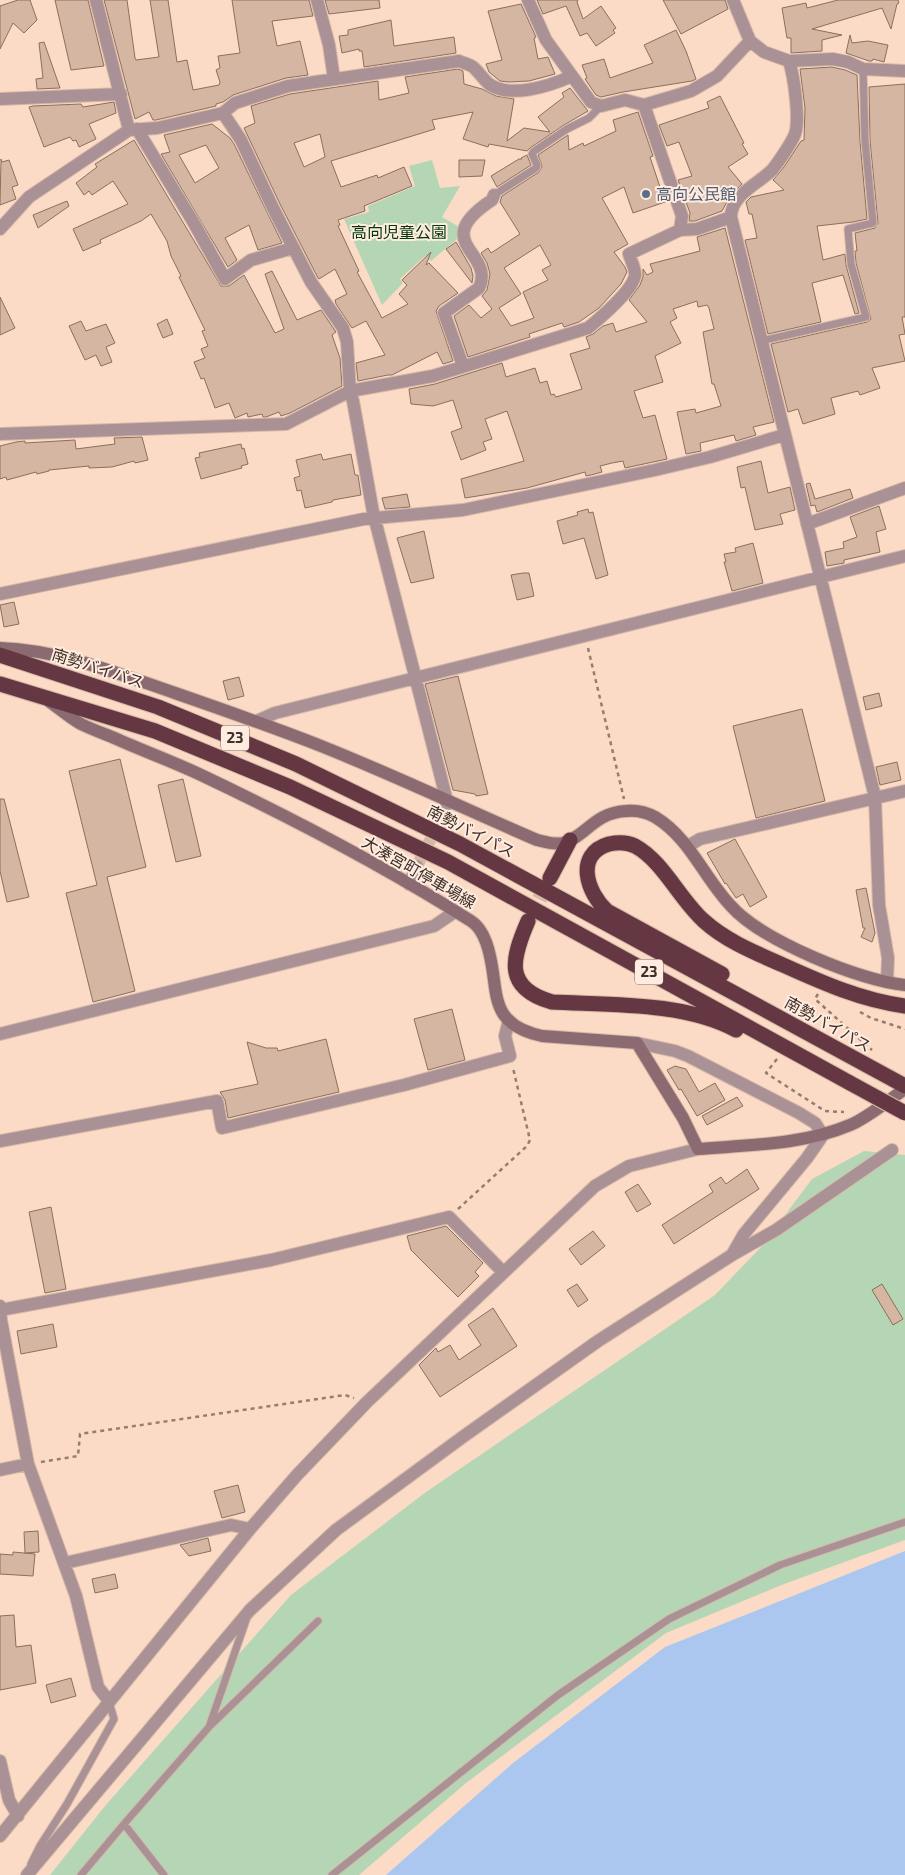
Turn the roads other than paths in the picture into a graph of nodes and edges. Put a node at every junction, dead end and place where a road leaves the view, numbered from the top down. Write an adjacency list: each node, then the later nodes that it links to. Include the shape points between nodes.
1 (96, 0): 11 (street)
2 (318, 0): 10 (street, via 330,45)
3 (528, 0): 9 (street, via 543,35)
4 (733, 0): 5 (street)
5 (750, 41): 6 (street, via 764,52); 13 (street, via 710,80 691,91)
6 (789, 61): 7 (street, via 833,59); 18 (street, via 796,107 795,135 773,169 736,202)
7 (863, 68): 8 (street); 22 (lane, via 865,141 873,223 848,229 851,264 866,317)
8 (905, 71)
9 (572, 76): 10 (street, via 522,91 505,90 490,84 472,66 459,61); 14 (street, via 591,102)
10 (334, 79): 15 (street, via 261,94 234,103)
11 (121, 94): 12 (street); 16 (street)
12 (0, 98)
13 (644, 105): 14 (street, via 625,100); 20 (street, via 682,216)
14 (601, 106): 17 (lane, via 589,118 533,152 536,168)
15 (223, 113): 16 (street); 21 (street, via 241,140)
16 (133, 130): 19 (street, via 30,197); 21 (street, via 195,225 225,280 252,260)
17 (494, 195): 23 (street, via 478,209 463,231 465,244 482,270 482,282 479,288 444,313)
18 (731, 217): 20 (street, via 697,229); 22 (street)
19 (0, 229)
20 (680, 230): 23 (street, via 629,254 634,279 607,312 588,328)
21 (293, 248): 24 (street, via 311,282 343,328)
22 (761, 341): 26 (street)
23 (463, 366): 24 (street, via 433,376)
24 (350, 391): 25 (street, via 286,424); 28 (street)
25 (0, 434)
26 (784, 434): 28 (street, via 710,457 564,490 462,510); 29 (street)
27 (905, 488): 29 (street)
28 (375, 518): 32 (street); 35 (street)
29 (807, 524): 31 (street)
30 (905, 556): 31 (street)
31 (820, 576): 35 (street); 40 (street)
32 (0, 594)
33 (0, 648): 38 (main road, via 26,649 68,658)
34 (0, 655): 56 (highway, 南勢バイパス / 23, via 158,707 296,764 460,844)
35 (414, 677): 38 (street, via 275,713); 41 (street)
36 (0, 684): 37 (highway, 23)
37 (42, 696): 47 (main road, 大湊宮町停車場線, via 81,724 198,773 352,851); 57 (highway, 23, via 155,731 290,787 448,862)
38 (257, 721): 41 (main road)
39 (905, 791): 40 (street)
40 (875, 797): 44 (street, via 700,839); 50 (street, via 879,905 888,958)
41 (447, 801): 42 (street); 43 (main road, via 537,840 550,844)
42 (442, 817)
43 (570, 840): 44 (main road, via 599,818 614,812 635,810 654,817); 46 (highway)
44 (688, 846): 50 (main road, via 731,907 754,927 852,973)
45 (417, 866): 47 (street)
46 (550, 878)
47 (409, 884): 48 (main road, 大湊宮町停車場線)
48 (456, 911): 53 (main road, 大湊宮町停車場線, via 476,924 483,935 496,999); 54 (street, via 434,926)
49 (528, 921): 57 (highway, via 515,957 516,973 523,987 541,999 643,1006 703,1017 724,1024 778,1054)
50 (887, 982): 51 (main road)
51 (905, 985)
52 (905, 1006): 56 (highway, via 848,993 729,939 689,907 651,858 634,846 616,842 593,854 587,870 589,885 596,900 607,910 809,1022)
53 (509, 1020): 55 (main road, 大湊宮町停車場線, via 529,1033 542,1036); 61 (street, via 506,1036 510,1056 404,1085 222,1128 216,1101)
54 (0, 1034)
55 (637, 1043): 60 (street, via 688,1056 799,1113 815,1123); 62 (main road)
56 (858, 1060): 58 (highway, 南勢バイパス / 23)
57 (850, 1083): 59 (highway, 23, bridge)
58 (905, 1088): 60 (main road, via 852,1124)
59 (905, 1113)
60 (823, 1134): 62 (main road, via 744,1146); 64 (street, via 744,1234)
61 (0, 1141)
62 (698, 1148): 65 (street, via 629,1166 595,1186)
63 (892, 1150): 64 (street, via 776,1230)
64 (732, 1255): 72 (street, via 598,1341 336,1530)
65 (503, 1272): 66 (street, via 449,1218 271,1260); 70 (street, via 367,1402)
66 (0, 1309): 67 (street)
67 (28, 1464): 68 (street); 71 (street)
68 (0, 1470)
69 (905, 1522): 83 (lane, via 780,1565 668,1619 558,1695)
70 (250, 1529): 71 (street, via 231,1525); 74 (street)
71 (65, 1563): 74 (street, via 98,1686)
72 (250, 1610): 75 (lane); 80 (street)
73 (318, 1621): 75 (lane)
74 (108, 1701): 77 (street); 80 (lane, via 114,1719)
75 (209, 1727): 78 (lane)
76 (0, 1761): 77 (street, via 9,1800)
77 (18, 1816): 79 (street)
78 (124, 1824): 81 (lane); 82 (lane)
79 (0, 1836)
80 (26, 1875)
81 (81, 1875)
82 (164, 1875)
83 (332, 1875)

